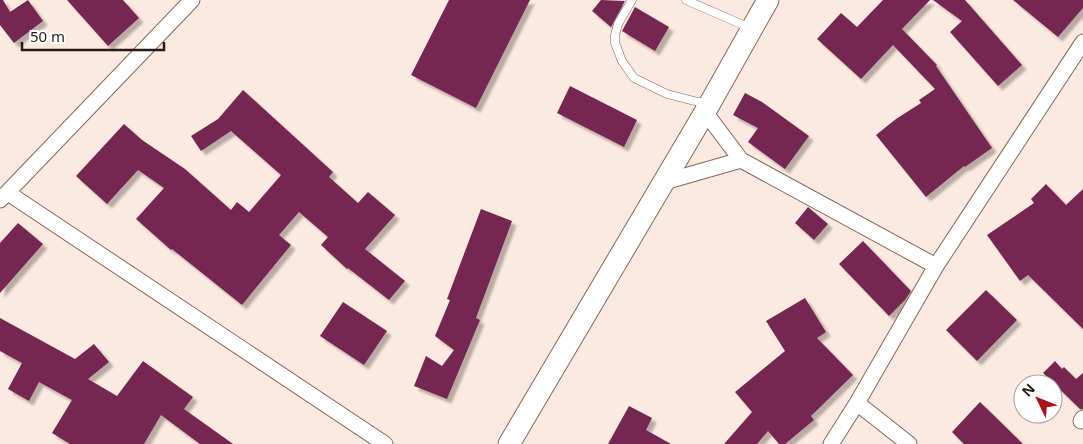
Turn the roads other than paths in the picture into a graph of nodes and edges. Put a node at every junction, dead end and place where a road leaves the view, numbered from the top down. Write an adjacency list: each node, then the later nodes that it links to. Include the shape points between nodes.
1 (192, 0): 10 (street)
2 (632, 0): 7 (lane, via 618,24 615,43 634,78 667,94)
3 (686, 0): 5 (lane)
4 (768, 0): 5 (main road)
5 (752, 29): 7 (main road)
6 (1083, 42): 11 (street)
7 (708, 107): 8 (street); 9 (main road)
8 (740, 160): 9 (street); 11 (street)
9 (664, 182): 14 (main road)
10 (4, 196): 13 (street)
11 (936, 266): 12 (street)
12 (857, 403): 15 (street); 16 (street)
13 (385, 444)
14 (509, 444)
15 (831, 444)
16 (909, 444)

